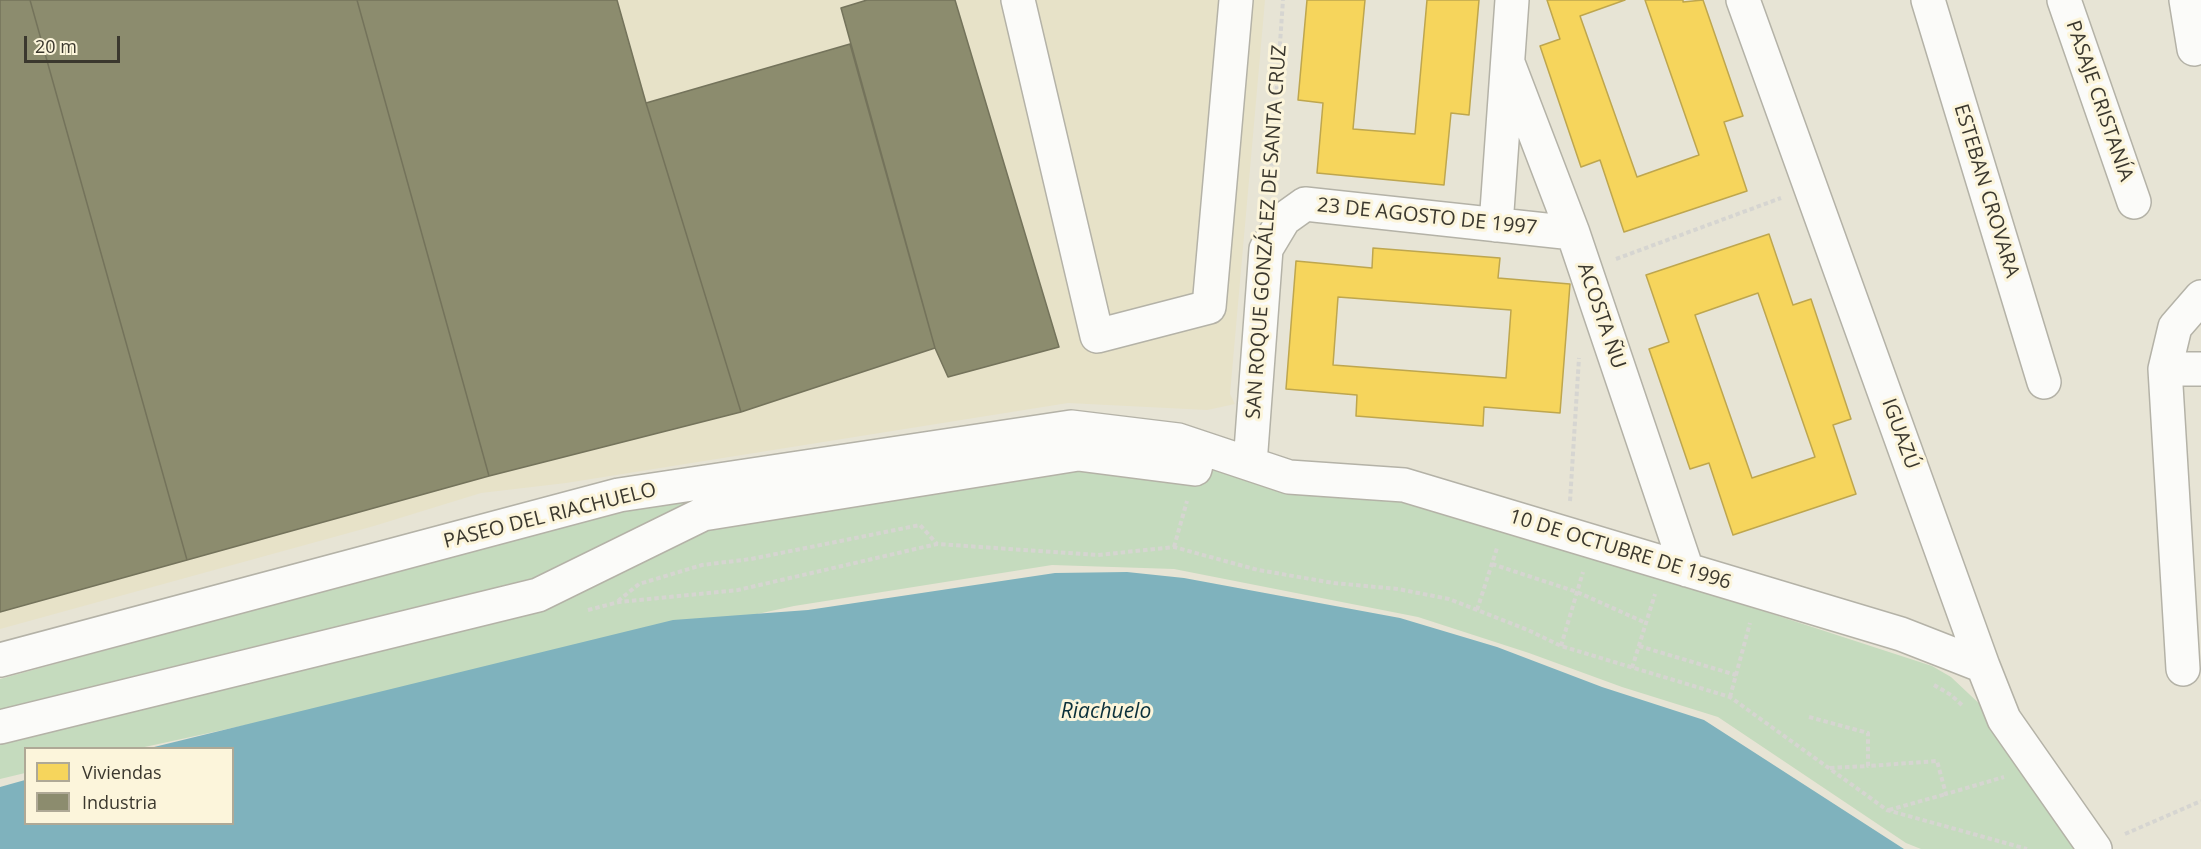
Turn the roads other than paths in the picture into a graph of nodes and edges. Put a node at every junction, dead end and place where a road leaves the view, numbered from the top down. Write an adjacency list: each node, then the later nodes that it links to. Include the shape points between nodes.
1 (1018, 0): 2 (street, via 1097,336 1209,307)
2 (1236, 0)
3 (1512, 0): 9 (street, ACOSTA ÑU)
4 (1743, 0): 22 (street, IGUAZÚ)
5 (1928, 0): 17 (street, ESTEBAN CROVARA)
6 (2064, 0): 10 (street, PASAJE CRISTANÍA)
7 (2186, 0): 8 (street)
8 (2194, 49)
9 (1508, 63): 11 (street, ACOSTA ÑU); 12 (street, ACOSTA ÑU)
10 (2134, 202)
11 (1497, 225): 12 (street, 23 DE AGOSTO DE 1997); 13 (street, 23 DE AGOSTO DE 1997, via 1305,204 1284,219)
12 (1573, 233): 20 (street, ACOSTA ÑU)
13 (1266, 249): 19 (street, SAN ROQUE GONZÁLEZ DE SANTA CRUZ)
14 (2201, 297): 15 (street, via 2175,327)
15 (2165, 369): 16 (street); 23 (street)
16 (2201, 369)
17 (2044, 382)
18 (1198, 458): 19 (street, PASEO DEL RIACHUELO); 21 (street, PASEO DEL RIACHUELO, via 1178,440 1071,427 620,495); 24 (street, via 1078,454 703,514 538,595)
19 (1250, 464): 20 (street, 10 DE OCTUBRE DE 1996, via 1289,477 1404,485)
20 (1687, 570): 22 (street, 10 DE OCTUBRE DE 1996, via 1901,634)
21 (0, 660)
22 (1983, 666): 25 (street, IGUAZÚ, via 2004,719)
23 (2183, 669)
24 (0, 727)
25 (2094, 849)

